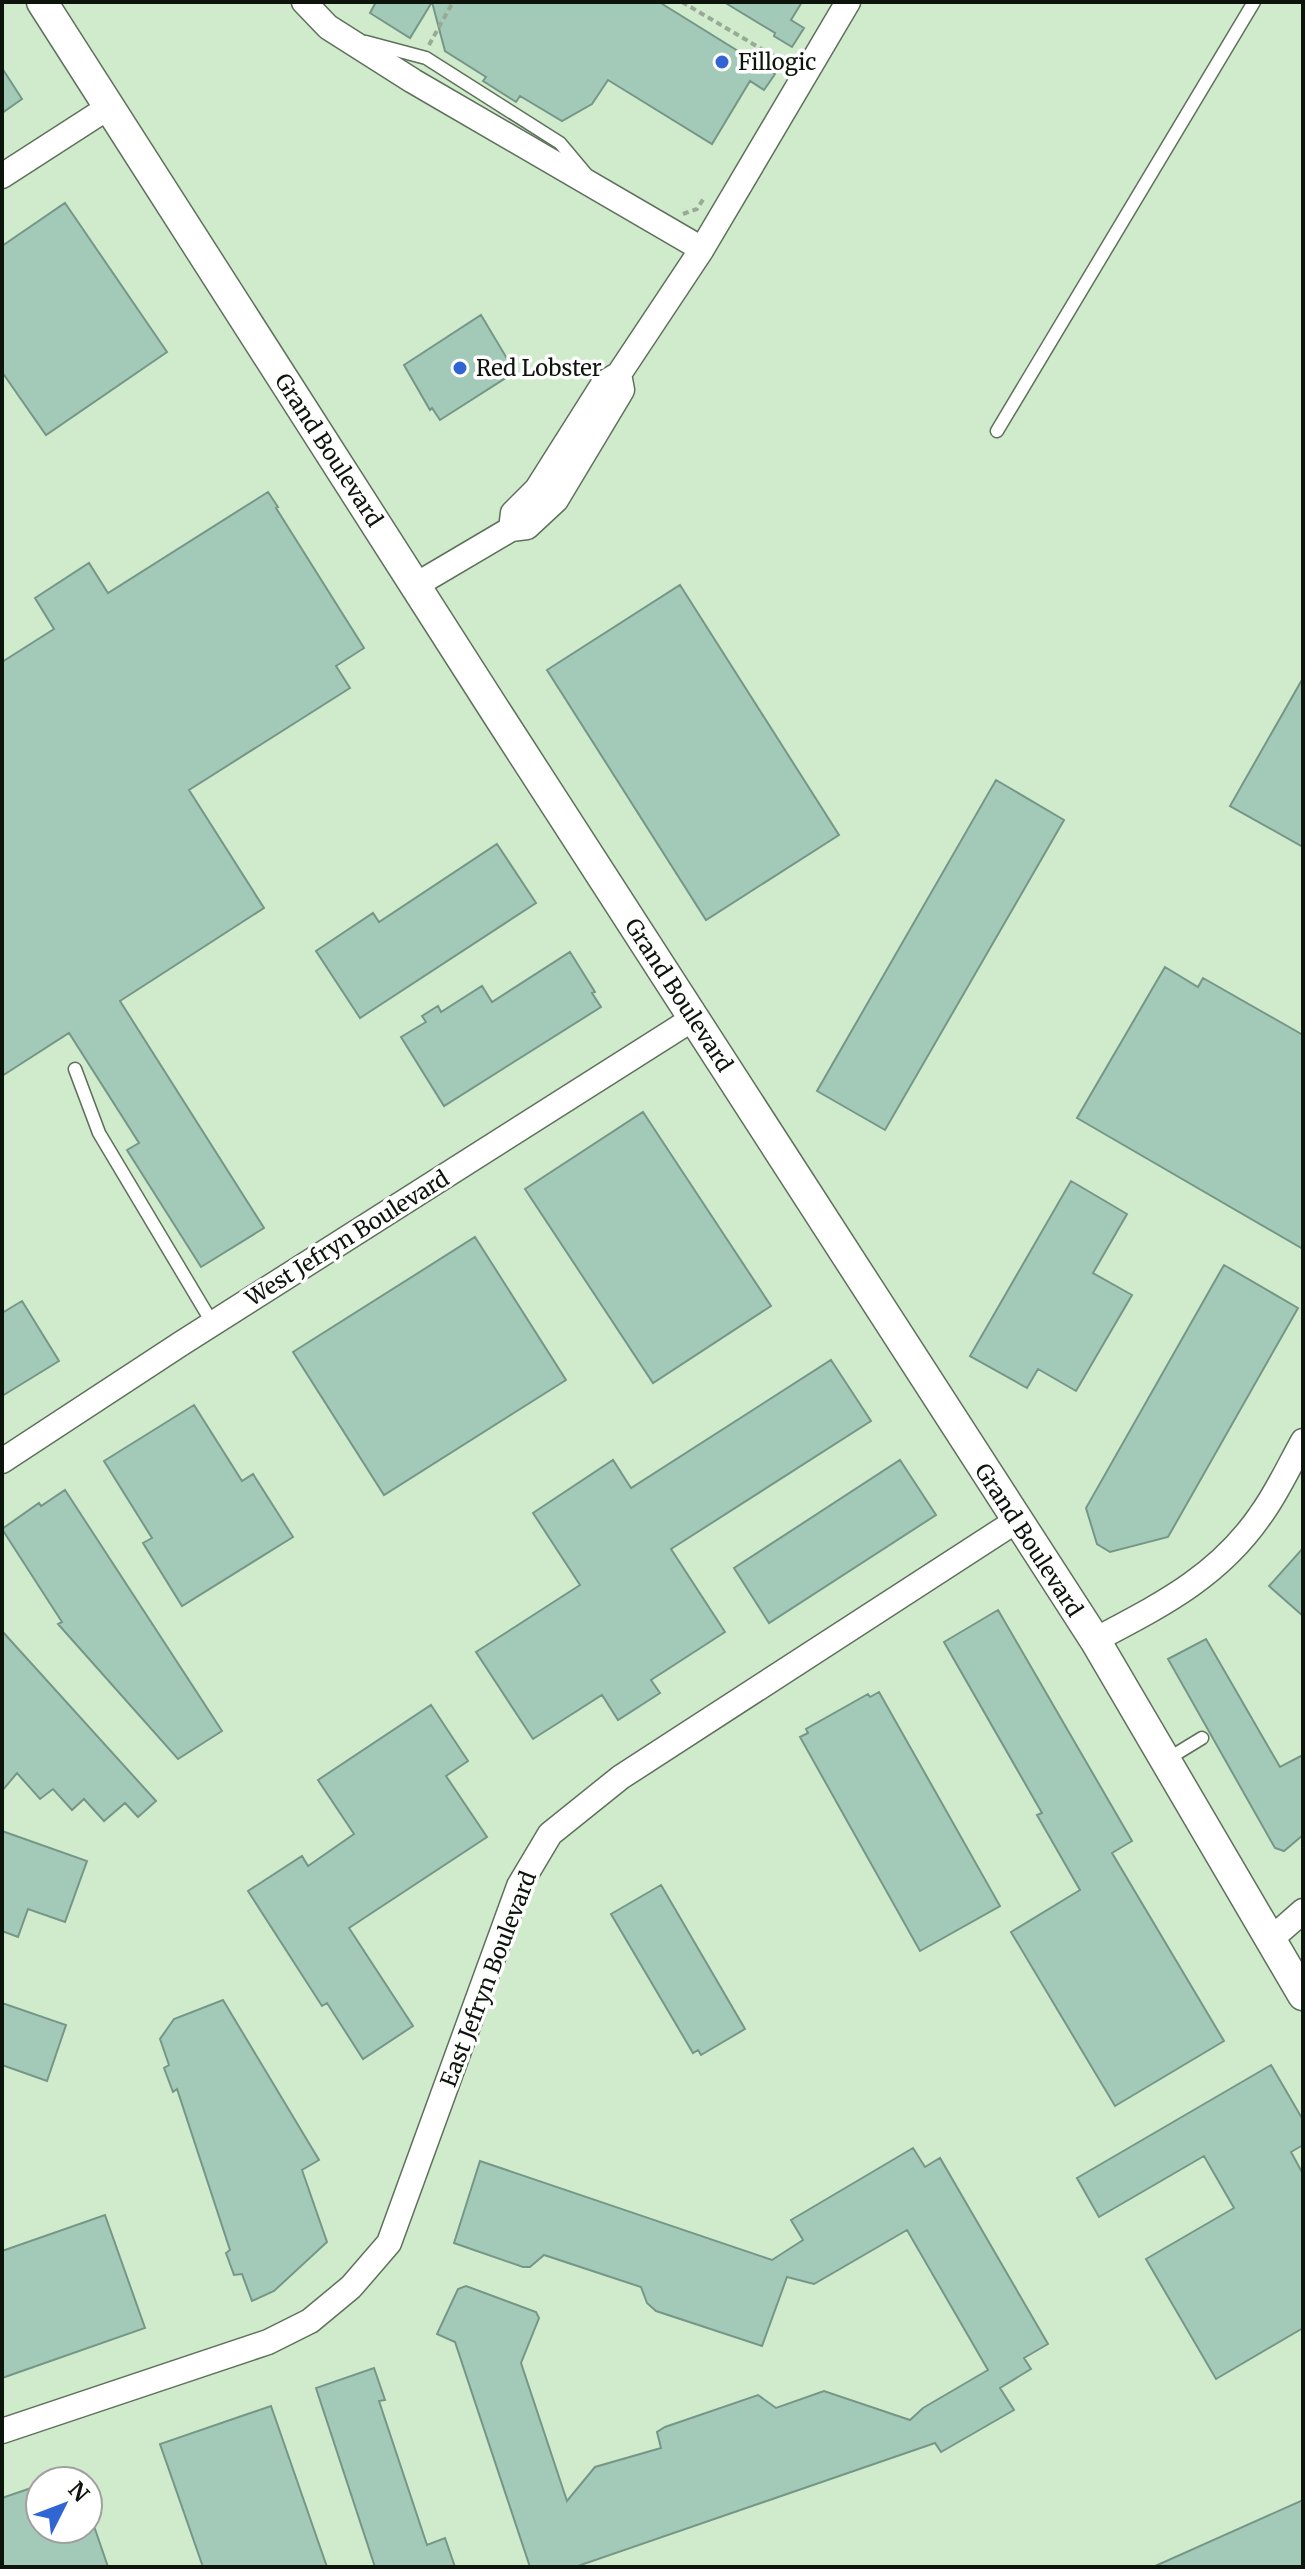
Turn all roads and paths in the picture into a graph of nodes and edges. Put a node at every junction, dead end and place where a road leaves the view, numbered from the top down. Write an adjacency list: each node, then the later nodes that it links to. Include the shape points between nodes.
1 (42, 2): 11 (street, Grand Boulevard)
2 (304, 2): 7 (street)
3 (453, 2): 9 (path)
4 (682, 2): 10 (path)
5 (848, 2): 10 (street)
6 (1254, 2): 17 (lane)
7 (344, 37): 9 (lane); 13 (street)
8 (795, 52): 10 (path)
9 (426, 58): 13 (lane, via 560,143)
10 (796, 70): 16 (street)
11 (109, 107): 12 (street); 18 (street, Grand Boulevard)
12 (2, 176)
13 (596, 186): 16 (street)
14 (706, 197): 15 (path, via 697,209 684,214)
15 (670, 211)
16 (702, 249): 18 (street, via 619,374 622,390 556,500 527,527 511,529)
17 (997, 431)
18 (416, 585): 19 (street, Grand Boulevard)
19 (694, 1018): 21 (street, West Jefryn Boulevard); 24 (street, Grand Boulevard)
20 (75, 1069): 21 (lane, via 99,1133)
21 (213, 1324): 23 (street, West Jefryn Boulevard)
22 (1303, 1441): 25 (street, via 1260,1517 1227,1555 1182,1594)
23 (2, 1461)
24 (1016, 1521): 25 (street, Grand Boulevard); 31 (street, East Jefryn Boulevard, via 621,1777 550,1834 519,1886 389,2243 351,2287 310,2321 268,2342)
25 (1095, 1640): 27 (street, Grand Boulevard)
26 (1202, 1738): 27 (lane)
27 (1166, 1760): 29 (street, Grand Boulevard)
28 (1303, 1911): 29 (street)
29 (1271, 1939): 30 (street, Grand Boulevard)
30 (1303, 1995)
31 (2, 2431)

